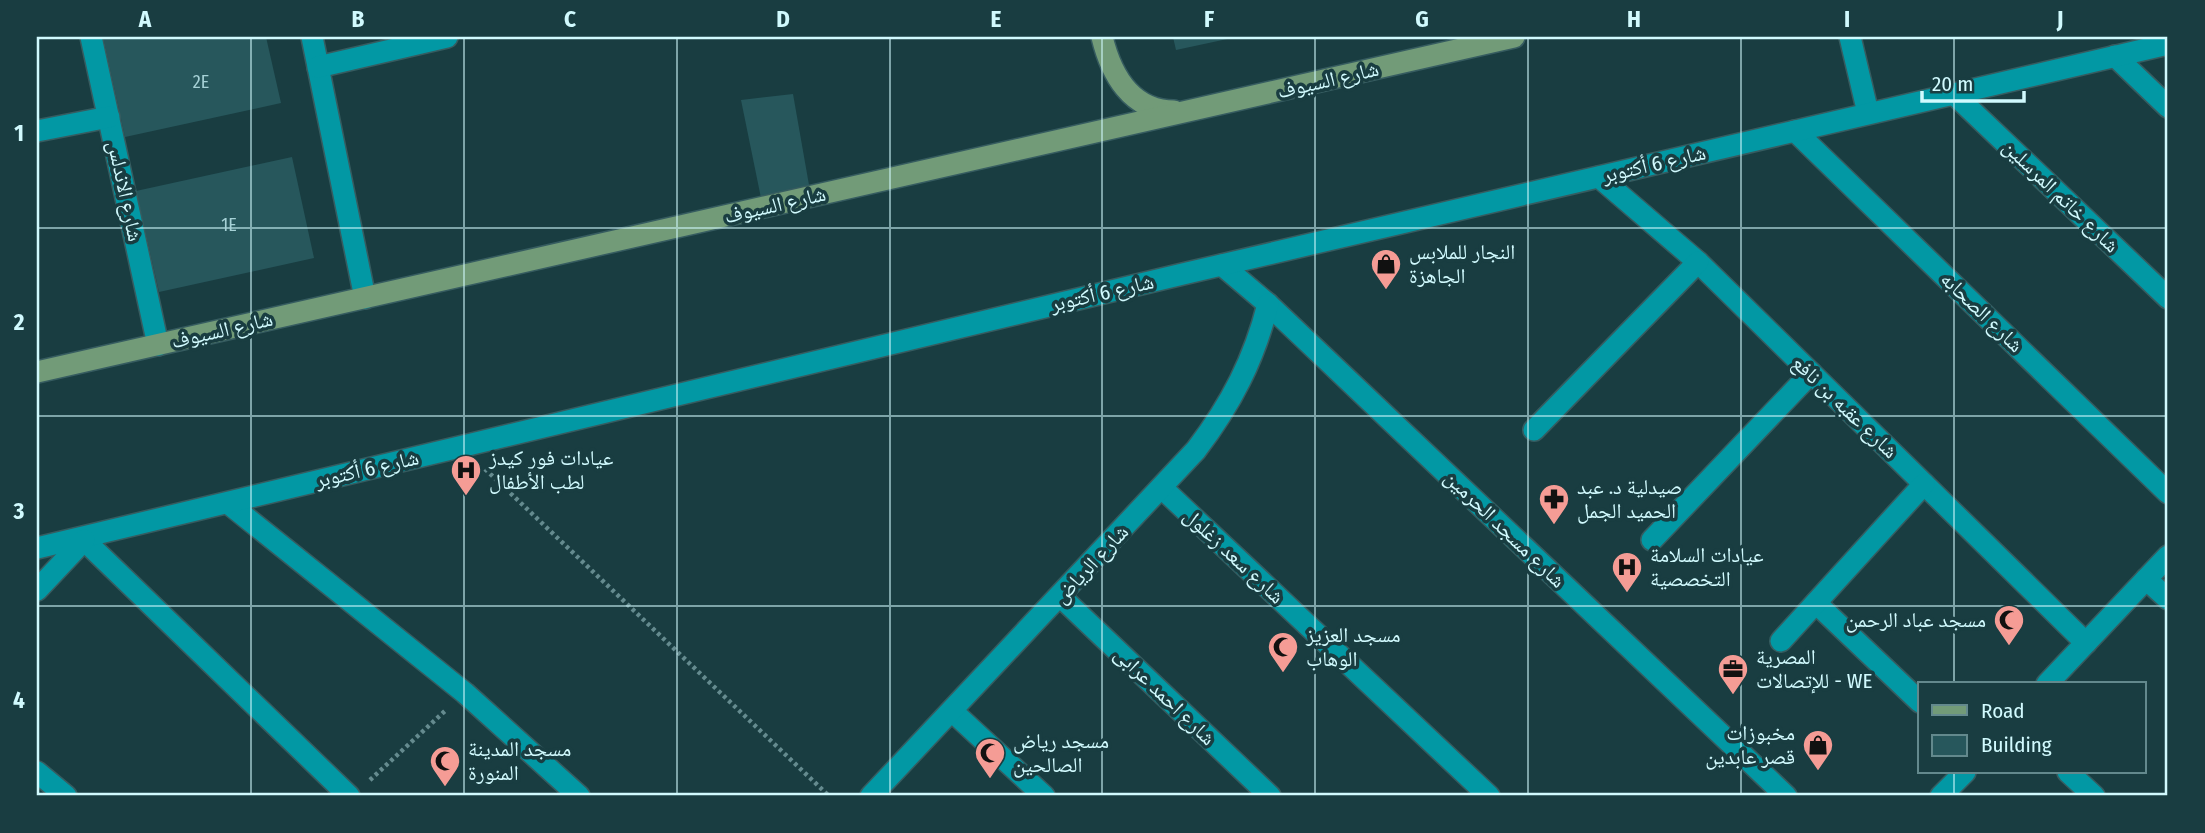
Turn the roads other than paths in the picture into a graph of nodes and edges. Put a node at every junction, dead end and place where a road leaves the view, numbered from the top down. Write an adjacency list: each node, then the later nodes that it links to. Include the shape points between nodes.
1 (92, 37): 14 (street, شارع الاندلس)
2 (312, 37): 9 (street)
3 (447, 37): 9 (street)
4 (1102, 37): 12 (main road, via 1109,66 1144,104 1163,111)
5 (1514, 37): 12 (main road, شارع السيوف)
6 (1850, 37): 13 (street)
7 (2168, 44): 8 (street, شارع 6 أكتوبر)
8 (2115, 56): 10 (street, شارع 6 أكتوبر); 11 (street)
9 (318, 67): 20 (street)
10 (1954, 94): 13 (street, شارع 6 أكتوبر); 21 (street, شارع خاتم المرسلين)
11 (2168, 107)
12 (1193, 111): 20 (main road, شارع السيوف)
13 (1868, 113): 16 (street, شارع 6 أكتوبر)
14 (108, 117): 15 (street); 23 (street, شارع الاندلس)
15 (37, 131)
16 (1795, 131): 17 (street, شارع 6 أكتوبر); 29 (street, شارع الصحابه)
17 (1599, 177): 18 (street, شارع عقبه بن نافع); 19 (street, شارع 6 أكتوبر)
18 (1698, 262): 25 (street, شارع عقبه بن نافع); 26 (street)
19 (1222, 265): 22 (street, شارع مسجد الحرمين); 30 (street, شارع 6 أكتوبر)
20 (365, 298): 23 (main road, شارع السيوف)
21 (2168, 298)
22 (1268, 304): 28 (street, شارع الرياض, via 1240,387 1216,425); 55 (street, شارع مسجد الحرمين)
23 (158, 345): 24 (main road, شارع السيوف)
24 (37, 372)
25 (1811, 373): 27 (street, شارع عقبه بن نافع); 32 (street)
26 (1534, 430)
27 (1924, 484): 39 (street); 41 (street, شارع عقبه بن نافع)
28 (1162, 488): 37 (street, شارع الرياض); 54 (street, شارع سعد زغلول)
29 (2168, 494)
30 (228, 503): 31 (street, شارع 6 أكتوبر); 50 (street, via 465,693)
31 (83, 539): 33 (street, شارع 6 أكتوبر); 36 (street); 48 (street)
32 (1652, 540)
33 (37, 548)
34 (2168, 556): 35 (street)
35 (2146, 579): 38 (street); 41 (street)
36 (37, 590)
37 (1060, 596): 44 (street, شارع الرياض); 53 (street, شارع احمد عرابى)
38 (2168, 599)
39 (1816, 603): 40 (street); 43 (street)
40 (1781, 641)
41 (2086, 643): 42 (street)
42 (2049, 682)
43 (1918, 700)
44 (952, 711): 51 (street, شارع الرياض); 52 (street)
45 (37, 772): 49 (street)
46 (1963, 774): 56 (street)
47 (2070, 774): 57 (street)
48 (355, 792)
49 (66, 796)
50 (579, 796)
51 (872, 796)
52 (1044, 796)
53 (1270, 796)
54 (1489, 796)
55 (1786, 796)
56 (1941, 796)
57 (2094, 796)

